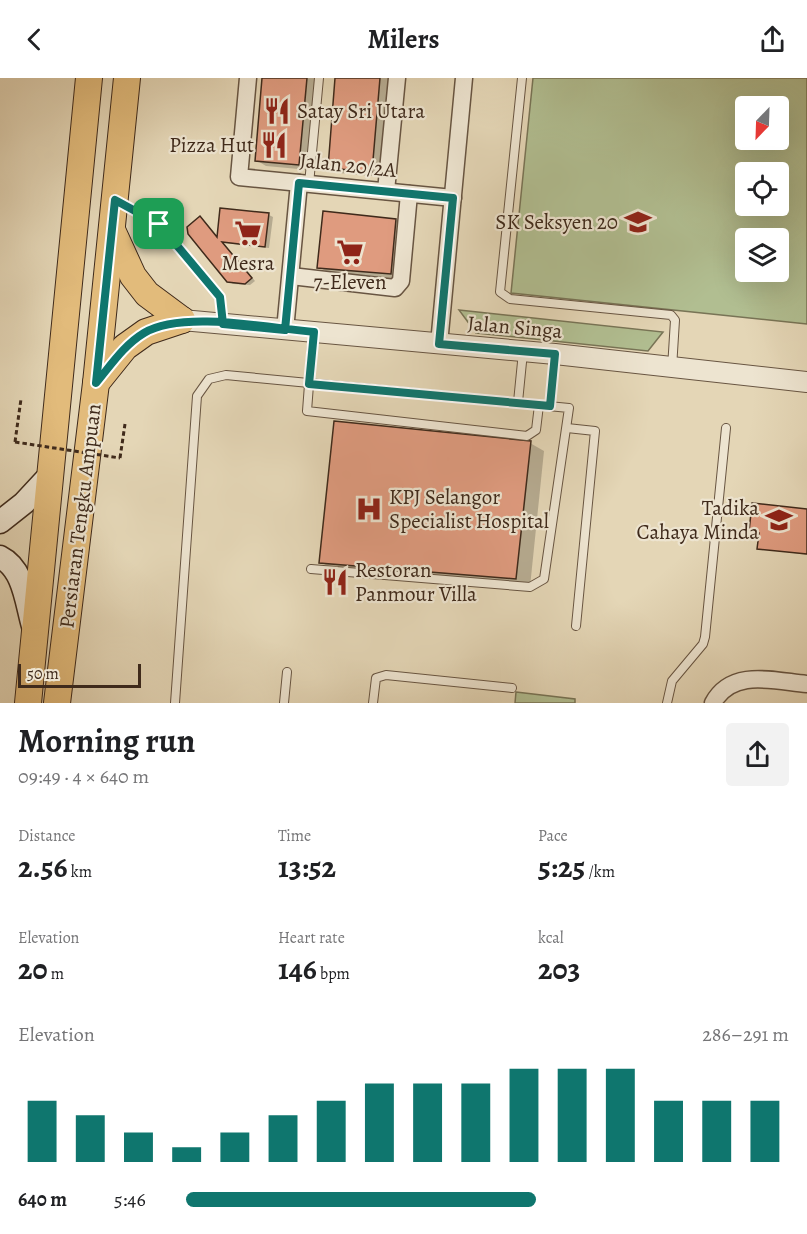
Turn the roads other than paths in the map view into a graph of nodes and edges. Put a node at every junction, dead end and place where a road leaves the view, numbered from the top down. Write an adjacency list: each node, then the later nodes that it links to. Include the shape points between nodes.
1 (89, 78): 31 (main road, Persiaran Tengku Ampuan)
2 (127, 78): 12 (main road, Persiaran Tengku Ampuan)
3 (248, 78): 8 (street, Jalan 20/2A, via 239,177)
4 (319, 78): 8 (lane)
5 (397, 78): 9 (street)
6 (464, 78): 11 (street)
7 (522, 78): 22 (lane, via 500,292 510,299 670,315 675,320)
8 (304, 183): 9 (street, Jalan 20/2A); 14 (street)
9 (386, 191): 10 (street, Jalan 20/2A)
10 (409, 194): 11 (street, Jalan 20/2A); 14 (street, via 401,281 395,288)
11 (453, 198): 19 (street)
12 (115, 200): 13 (main road, Persiaran Tengku Ampuan); 16 (lane, via 159,224 220,297)
13 (112, 230): 15 (main road, via 133,276 147,294); 24 (main road, Persiaran Tengku Ampuan)
14 (291, 276): 17 (street)
15 (182, 320): 16 (street, Jalan Singa); 24 (main road, via 146,332 125,347)
16 (223, 324): 17 (street, Jalan Singa)
17 (285, 330): 18 (street, Jalan Singa)
18 (314, 332): 19 (street, Jalan Singa); 25 (lane)
19 (439, 344): 20 (street, Jalan Singa)
20 (523, 351): 21 (street, Jalan Singa); 26 (lane)
21 (555, 354): 22 (street, Jalan Singa); 28 (lane)
22 (672, 369): 23 (street, Jalan Singa)
23 (807, 382)
24 (96, 383): 41 (main road, Persiaran Tengku Ampuan)
25 (309, 384): 26 (lane); 27 (lane, via 307,411 527,436 536,430); 42 (lane, via 226,375 209,379 196,396)
26 (518, 402): 27 (lane)
27 (539, 405): 28 (lane)
28 (550, 406): 29 (lane, via 568,408)
29 (567, 428): 34 (lane, via 544,579 530,587); 35 (lane, via 595,431)
30 (726, 428): 45 (lane, via 705,637 672,681)
31 (50, 475): 32 (main road); 36 (main road, Persiaran Tengku Ampuan)
32 (0, 522)
33 (0, 557): 36 (main road, via 9,561 21,579)
34 (311, 569)
35 (576, 626)
36 (35, 636): 40 (main road, Persiaran Tengku Ampuan)
37 (287, 672): 43 (lane)
38 (807, 684): 46 (street, via 744,678 725,688)
39 (512, 688): 44 (lane, via 386,675 376,678)
40 (28, 703)
41 (57, 703)
42 (175, 703)
43 (284, 703)
44 (373, 703)
45 (668, 703)
46 (713, 703)

